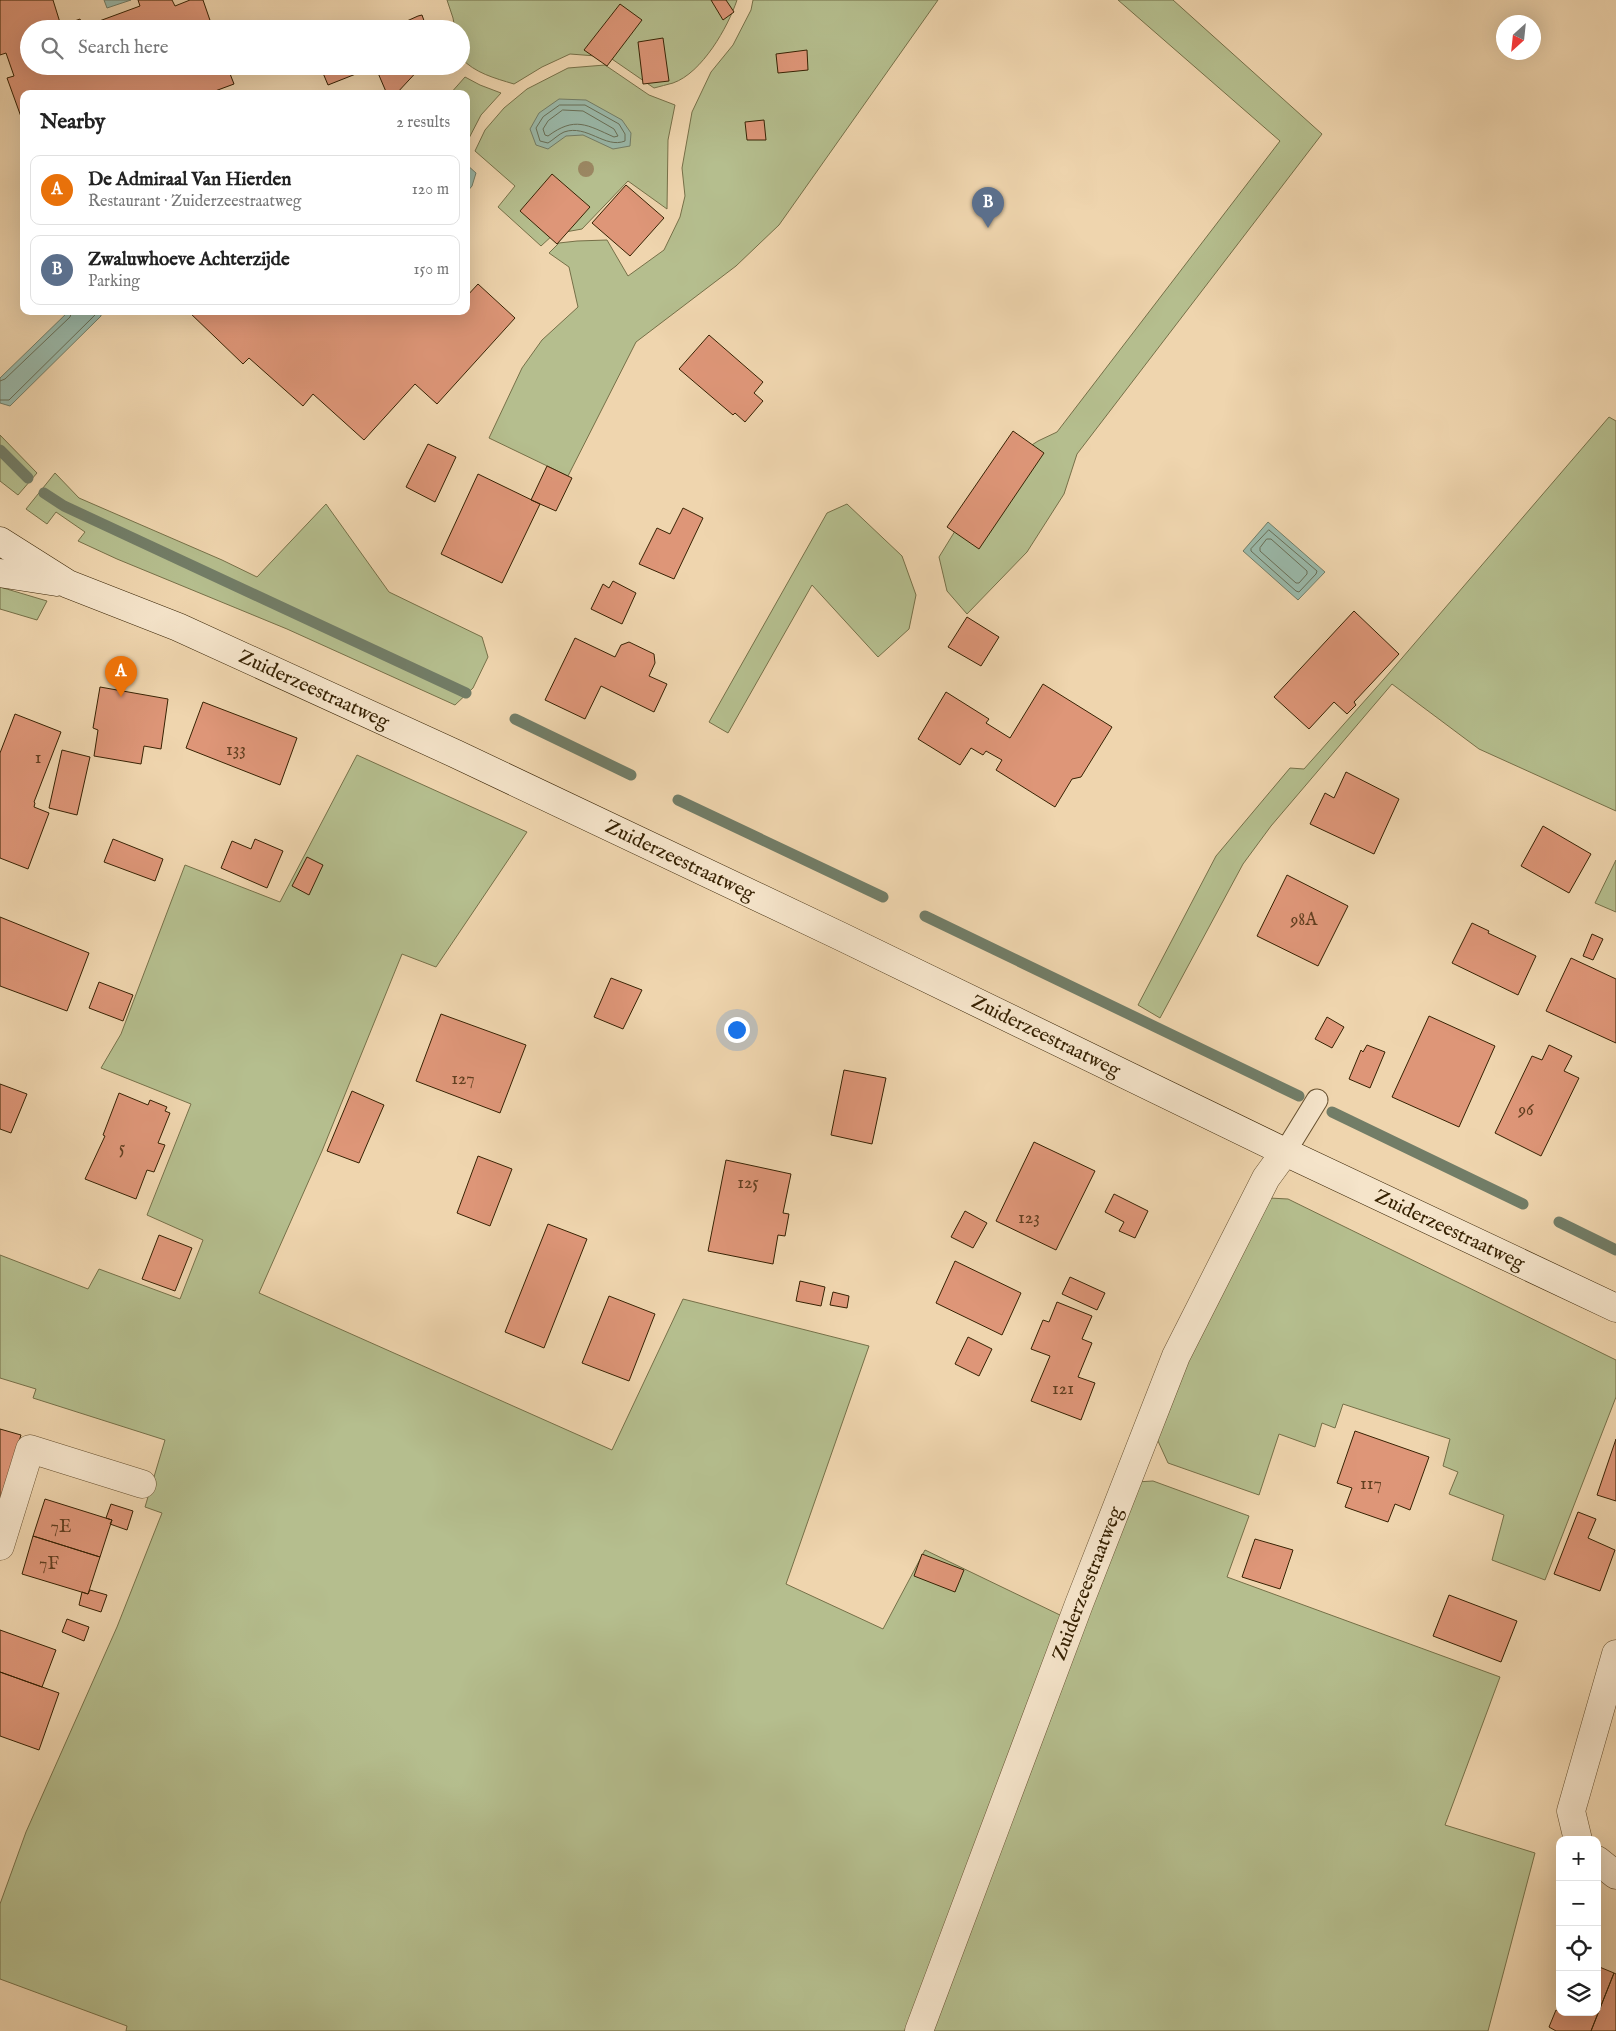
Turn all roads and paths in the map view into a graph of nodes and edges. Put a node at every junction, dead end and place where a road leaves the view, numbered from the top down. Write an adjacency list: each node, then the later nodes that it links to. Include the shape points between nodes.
1 (0, 541): 3 (main road, Zuiderzeestraatweg)
2 (0, 573): 3 (main road, Zuiderzeestraatweg)
3 (68, 584): 5 (main road, Zuiderzeestraatweg, via 178,626 456,754)
4 (1317, 1100): 5 (lane)
5 (1285, 1152): 6 (main road, Zuiderzeestraatweg); 13 (main road, Zuiderzeestraatweg, via 1266,1178 1176,1356)
6 (1616, 1308)
7 (142, 1484): 8 (main road, via 30,1449)
8 (0, 1546)
9 (1616, 1654): 10 (main road, via 1571,1811)
10 (1577, 1836)
11 (1601, 1863): 12 (main road)
12 (1616, 1875)
13 (919, 2031)

